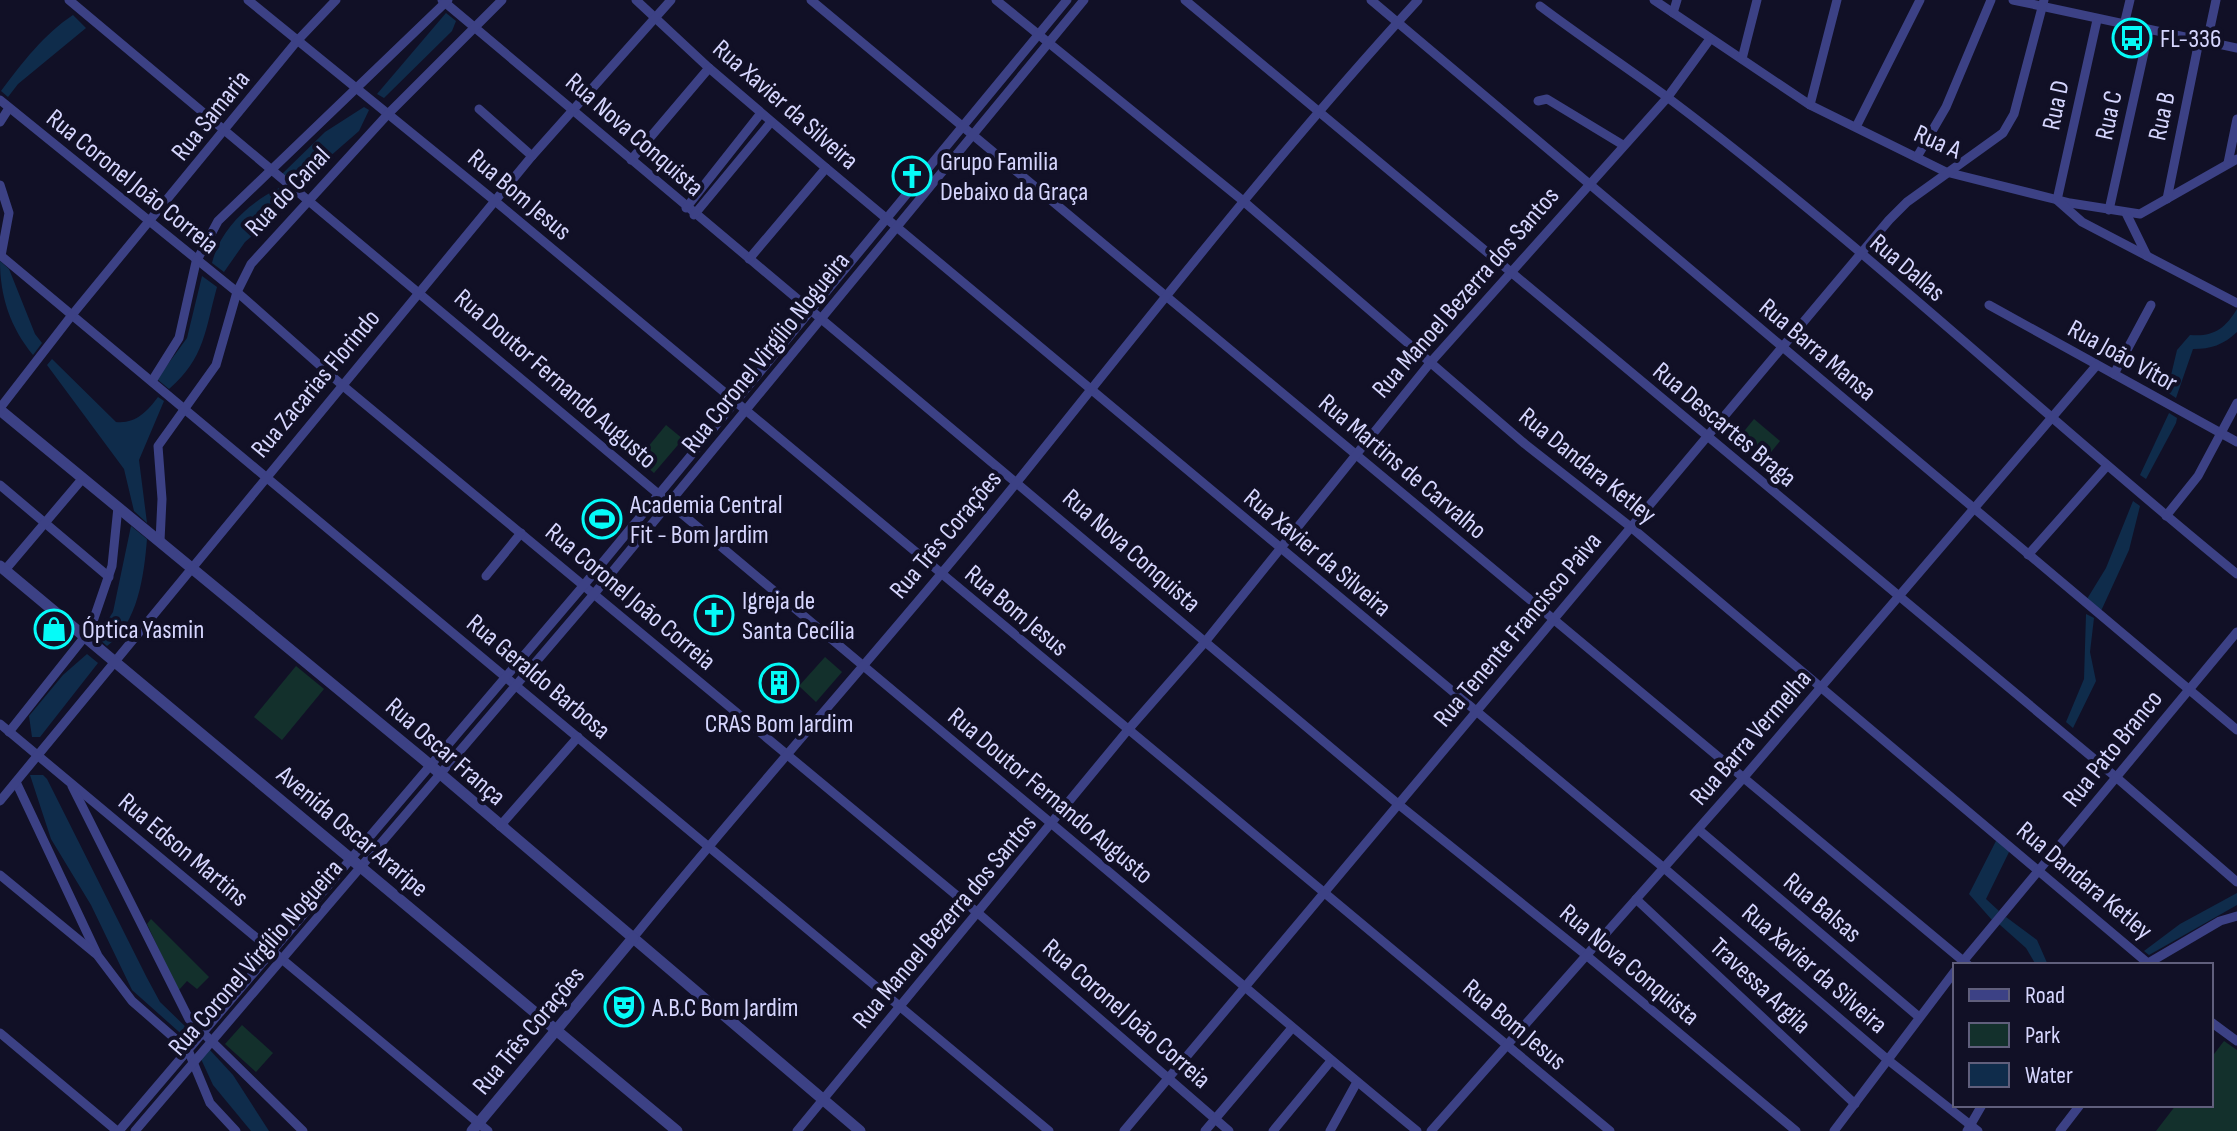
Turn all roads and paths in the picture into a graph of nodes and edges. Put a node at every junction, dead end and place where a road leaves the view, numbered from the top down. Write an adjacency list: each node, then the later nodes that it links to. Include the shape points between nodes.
1 (69, 0): 57 (street, Rua Doutor Fernando Augusto)
2 (248, 0): 35 (street, Rua Bom Jesus)
3 (336, 0): 35 (street, Rua Samaria)
4 (502, 0): 31 (street, Rua do Canal)
5 (636, 0): 27 (street, Rua Xavier da Silveira)
6 (671, 0): 27 (street, Rua Zacarias Florindo)
7 (811, 0): 55 (street, Rua Martins de Carvalho)
8 (996, 0): 33 (street, Rua Dandara Ketley)
9 (1067, 0): 33 (street, Rua Coronel Virgílio Nogueira)
10 (1084, 0): 37 (street, Rua Coronel Virgílio Nogueira)
11 (1185, 0): 49 (street, Rua Descartes Braga)
12 (1371, 0): 29 (street, Rua Barra Mansa)
13 (1418, 0): 29 (street, Rua Três Corações)
14 (1654, 0): 26 (street, Rua A)
15 (1677, 0): 26 (street)
16 (1757, 0): 39 (street)
17 (1837, 0): 45 (street)
18 (1920, 0): 56 (street)
19 (1991, 0): 61 (street, via 1964,68)
20 (2013, 0): 24 (street)
21 (2130, 0): 30 (street)
22 (2216, 0): 36 (street, Rua B)
23 (445, 1): 31 (street, Rua Nova Conquista); 41 (street)
24 (2043, 4): 28 (street); 68 (street, Rua Tenente Francisco Paiva, via 2009,124 1994,141)
25 (1540, 6): 42 (street, Rua Dallas)
26 (1673, 13): 34 (street, Rua A)
27 (656, 19): 40 (street, Rua Xavier da Silveira); 48 (street, Rua Zacarias Florindo)
28 (2097, 20): 30 (street); 74 (street, Rua D)
29 (1398, 22): 49 (street, Rua Três Corações); 69 (street, Rua Barra Mansa)
30 (2124, 25): 32 (street)
31 (475, 27): 48 (street, Rua Nova Conquista); 51 (street, Rua do Canal)
32 (2149, 30): 36 (street); 76 (street, Rua C)
33 (1038, 35): 37 (street, Rua Dandara Ketley); 55 (street, Rua Coronel Virgílio Nogueira)
34 (1710, 39): 39 (street, Rua A); 42 (street, Rua Manoel Bezerra dos Santos)
35 (297, 41): 41 (street, Rua Bom Jesus); 57 (street, Rua Samaria)
36 (2203, 41): 38 (street); 72 (street, Rua B)
37 (1048, 43): 58 (street, Rua Coronel Virgílio Nogueira); 73 (street, Rua Dandara Ketley)
38 (2237, 48)
39 (1742, 59): 45 (street, Rua A)
40 (709, 68): 50 (street, Rua Xavier da Silveira); 62 (street)
41 (355, 88): 51 (street, Rua Bom Jesus); 65 (street)
42 (1667, 98): 59 (street, Rua Manoel Bezerra dos Santos); 82 (street, Rua Dallas)
43 (0, 100): 46 (street, Rua Coronel João Correia)
44 (1538, 101): 59 (street, via 1547,99)
45 (1810, 105): 56 (street, Rua A)
46 (9, 108): 53 (street); 80 (street, Rua Coronel João Correia)
47 (479, 109): 60 (street)
48 (574, 109): 60 (street, Rua Zacarias Florindo); 62 (street, Rua Nova Conquista)
49 (1318, 111): 73 (street, Rua Três Corações); 87 (street, Rua Descartes Braga)
50 (761, 113): 54 (street, Rua Xavier da Silveira); 63 (street)
51 (388, 114): 71 (street, Rua do Canal); 75 (street, Rua Bom Jesus)
52 (2237, 119): 64 (street, Rua A)
53 (0, 122)
54 (771, 122): 66 (street, Rua Xavier da Silveira); 67 (street)
55 (961, 127): 58 (street, Rua Martins de Carvalho); 79 (street, Rua Coronel Virgílio Nogueira)
56 (1856, 127): 61 (street, Rua A)
57 (226, 131): 65 (street, Rua Doutor Fernando Augusto); 80 (street, Rua Samaria)
58 (972, 136): 81 (street, Rua Coronel Virgílio Nogueira); 90 (street, Rua Martins de Carvalho)
59 (1623, 145): 69 (street, Rua Manoel Bezerra dos Santos)
60 (532, 156): 75 (street, Rua Zacarias Florindo)
61 (1917, 157): 68 (street, Rua A)
62 (631, 160): 77 (street, Rua Nova Conquista)
63 (723, 160): 67 (street); 77 (street)
64 (2232, 161): 72 (street, Rua A)
65 (270, 168): 71 (street, Rua Doutor Fernando Augusto); 86 (street, via 227,210)
66 (826, 168): 79 (street, Rua Xavier da Silveira); 85 (street)
67 (733, 169): 77 (street)
68 (1946, 172): 74 (street, Rua A); 82 (street, Rua Tenente Francisco Paiva, via 1907,202)
69 (1587, 184): 87 (street, Rua Manoel Bezerra dos Santos); 96 (street, Rua Barra Mansa)
70 (0, 185): 83 (street, via 9,213)
71 (309, 199): 88 (street, Rua Doutor Fernando Augusto); 89 (street, Rua do Canal, via 260,251)
72 (2167, 199): 78 (street, Rua A, via 2149,211)
73 (1242, 200): 90 (street, Rua Três Corações); 97 (street, Rua Dandara Ketley)
74 (2057, 200): 76 (street, Rua A); 84 (street, via 2082,222)
75 (495, 201): 88 (street, Rua Zacarias Florindo); 103 (street, Rua Bom Jesus)
76 (2109, 210): 78 (street, Rua A)
77 (690, 212): 85 (street, Rua Nova Conquista)
78 (2126, 213): 84 (street)
79 (885, 217): 81 (street, Rua Xavier da Silveira); 95 (street, Rua Coronel Virgílio Nogueira)
80 (151, 223): 86 (street, Rua Coronel João Correia); 94 (street, Rua Samaria)
81 (896, 227): 95 (street, Rua Coronel Virgílio Nogueira); 102 (street, Rua Xavier da Silveira)
82 (1860, 254): 96 (street, Rua Tenente Francisco Paiva); 108 (street, Rua Dallas)
83 (1, 256): 94 (street, Rua Geraldo Barbosa)
84 (2147, 256): 91 (street)
85 (749, 259): 95 (street, Rua Nova Conquista)
86 (196, 262): 89 (street, Rua Coronel João Correia); 100 (street, via 179,338)
87 (1511, 275): 97 (street, Rua Manoel Bezerra dos Santos); 110 (street, Rua Descartes Braga)
88 (420, 291): 101 (street, Rua Zacarias Florindo); 118 (street, Rua Doutor Fernando Augusto)
89 (237, 292): 101 (street, Rua Coronel João Correia); 105 (street, Rua do Canal, via 216,365)
90 (1166, 295): 102 (street, Rua Três Corações); 112 (street, Rua Martins de Carvalho)
91 (2237, 303)
92 (1989, 305): 98 (street, Rua João Vítor)
93 (2151, 305): 99 (street)
94 (72, 315): 100 (street, Rua Geraldo Barbosa); 106 (street, Rua Samaria)
95 (816, 315): 103 (street, Rua Coronel Virgílio Nogueira); 107 (street, Rua Coronel Virgílio Nogueira); 116 (street, Rua Nova Conquista)
96 (1781, 346): 110 (street, Rua Tenente Francisco Paiva); 121 (street, Rua Barra Mansa)
97 (1430, 363): 112 (street, Rua Manoel Bezerra dos Santos); 124 (street, Rua Dandara Ketley)
98 (2096, 366): 99 (street, Rua João Vítor); 108 (street, Rua Barra Vermelha)
99 (2114, 374): 109 (street, Rua João Vítor)
100 (152, 381): 105 (street, Rua Geraldo Barbosa)
101 (342, 385): 114 (street, Rua Zacarias Florindo); 125 (street, Rua Coronel João Correia)
102 (1090, 387): 116 (street, Rua Três Corações); 127 (street, Rua Xavier da Silveira)
103 (736, 403): 107 (street, Rua Bom Jesus); 118 (street, Rua Coronel Virgílio Nogueira)
104 (2237, 403): 109 (street)
105 (183, 406): 114 (street, Rua Geraldo Barbosa); 126 (street, Rua do Canal, via 158,446)
106 (0, 409): 115 (street, Rua Oscar França)
107 (745, 413): 119 (street, Rua Coronel Virgílio Nogueira); 131 (street, Rua Bom Jesus)
108 (2052, 419): 113 (street, Rua Dallas); 121 (street, Rua Barra Vermelha)
109 (2221, 434): 111 (street, Rua João Vítor); 122 (street, via 2198,476)
110 (1705, 437): 124 (street, Rua Tenente Francisco Paiva); 137 (street, Rua Descartes Braga)
111 (2237, 442)
112 (1354, 455): 127 (street, Rua Manoel Bezerra dos Santos); 138 (street, Rua Martins de Carvalho)
113 (2106, 467): 122 (street, Rua Dallas); 128 (street)
114 (266, 476): 130 (street, Rua Zacarias Florindo); 144 (street, Rua Geraldo Barbosa)
115 (83, 478): 120 (street, Rua Oscar França); 123 (street)
116 (1018, 481): 131 (street, Rua Três Corações); 141 (street, Rua Nova Conquista)
117 (0, 485): 123 (street)
118 (658, 495): 119 (street, Rua Doutor Fernando Augusto); 135 (street, Rua Coronel Virgílio Nogueira)
119 (668, 505): 136 (street, Rua Coronel Virgílio Nogueira); 143 (street, Rua Doutor Fernando Augusto)
120 (118, 507): 126 (street, Rua Oscar França); 134 (street)
121 (1974, 510): 128 (street, Rua Barra Mansa); 137 (street, Rua Barra Vermelha)
122 (2166, 516): 132 (street, Rua Dallas)
123 (44, 524): 129 (street); 134 (street)
124 (1632, 528): 138 (street, Rua Tenente Francisco Paiva); 146 (street, Rua Dandara Ketley)
125 (521, 533): 133 (street); 135 (street, Rua Coronel João Correia)
126 (160, 541): 130 (street, Rua Oscar França)
127 (1279, 549): 141 (street, Rua Manoel Bezerra dos Santos); 148 (street, Rua Xavier da Silveira)
128 (2028, 555): 147 (street, Rua Barra Mansa)
129 (2, 568): 140 (street, Avenida Oscar Araripe)
130 (194, 569): 142 (street, Rua Zacarias Florindo); 156 (street, Rua Oscar França)
131 (941, 574): 143 (street, Rua Três Corações); 151 (street, Rua Bom Jesus)
132 (2237, 574)
133 (486, 576)
134 (109, 577): 140 (street)
135 (584, 585): 136 (street, Rua Coronel João Correia); 144 (street, Rua Coronel Virgílio Nogueira)
136 (594, 594): 145 (street, Rua Coronel Virgílio Nogueira); 155 (street, Rua Coronel João Correia)
137 (1899, 596): 146 (street, Rua Barra Vermelha); 159 (street, Rua Descartes Braga)
138 (1551, 618): 148 (street, Rua Tenente Francisco Paiva); 158 (street, Rua Martins de Carvalho)
139 (2237, 632): 147 (street, Rua Pato Branco)
140 (85, 637): 142 (street, Avenida Oscar Araripe); 152 (street)
141 (1205, 642): 151 (street, Rua Manoel Bezerra dos Santos); 163 (street, Rua Nova Conquista)
142 (116, 663): 154 (street, Rua Zacarias Florindo); 168 (street, Avenida Oscar Araripe)
143 (863, 667): 155 (street, Rua Três Corações); 164 (street, Rua Doutor Fernando Augusto)
144 (506, 676): 145 (street, Rua Geraldo Barbosa); 156 (street, Rua Coronel Virgílio Nogueira)
145 (515, 684): 153 (street, Rua Geraldo Barbosa); 157 (street, Rua Coronel Virgílio Nogueira)
146 (1822, 688): 158 (street, Rua Barra Vermelha); 170 (street, Rua Dandara Ketley)
147 (2189, 689): 150 (street, Rua Barra Mansa); 159 (street, Rua Pato Branco)
148 (1474, 712): 163 (street, Rua Tenente Francisco Paiva); 169 (street, Rua Xavier da Silveira)
149 (0, 724): 152 (street, Rua Edson Martins)
150 (2237, 730)
151 (1127, 731): 164 (street, Rua Manoel Bezerra dos Santos); 173 (street, Rua Bom Jesus)
152 (9, 732): 154 (street, Rua Edson Martins)
153 (578, 737): 165 (street); 167 (street, Rua Geraldo Barbosa)
154 (38, 756): 160 (street, Rua Zacarias Florindo); 161 (street, Rua Edson Martins)
155 (785, 756): 167 (street, Rua Três Corações); 175 (street, Rua Coronel João Correia)
156 (430, 765): 157 (street, Rua Oscar França); 168 (street, Rua Coronel Virgílio Nogueira)
157 (439, 775): 165 (street, Rua Oscar França); 168 (street, Rua Coronel Virgílio Nogueira)
158 (1745, 776): 166 (street, Rua Barra Vermelha); 182 (street, Rua Martins de Carvalho)
159 (2117, 778): 170 (street, Rua Pato Branco); 172 (street, Rua Descartes Braga)
160 (16, 782): 162 (street, Rua Zacarias Florindo); 180 (street)
161 (71, 783): 178 (street, Rua Edson Martins); 193 (street, via 174,993)
162 (0, 801)
163 (1398, 804): 173 (street, Rua Tenente Francisco Paiva); 179 (street, Rua Nova Conquista)
164 (1052, 824): 175 (street, Rua Manoel Bezerra dos Santos); 187 (street, Rua Doutor Fernando Augusto)
165 (500, 826): 177 (street, Rua Oscar França)
166 (1699, 830): 169 (street, Rua Barra Vermelha); 189 (street, Rua Balsas)
167 (708, 845): 177 (street, Rua Três Corações); 188 (street, Rua Geraldo Barbosa)
168 (357, 863): 178 (street, Rua Coronel Virgílio Nogueira); 181 (street, Rua Coronel Virgílio Nogueira); 192 (street, Avenida Oscar Araripe)
169 (1664, 868): 174 (street, Rua Barra Vermelha); 199 (street, Rua Xavier da Silveira)
170 (2040, 870): 183 (street, Rua Pato Branco); 184 (street, Rua Dandara Ketley)
171 (0, 875): 180 (street)
172 (2237, 882)
173 (1324, 893): 187 (street, Rua Tenente Francisco Paiva); 197 (street, Rua Bom Jesus)
174 (1636, 899): 179 (street, Rua Barra Vermelha); 205 (street, Travessa Argila)
175 (979, 914): 188 (street, Rua Manoel Bezerra dos Santos); 202 (street, Rua Coronel João Correia)
176 (2237, 916): 185 (street)
177 (633, 938): 192 (street, Rua Três Corações); 204 (street, Rua Oscar França)
178 (273, 951): 181 (street, Rua Edson Martins); 193 (street, Rua Coronel Virgílio Nogueira)
179 (1586, 955): 197 (street, Rua Barra Vermelha); 229 (street, Rua Nova Conquista)
180 (98, 956): 198 (street, via 132,1001)
181 (284, 960): 195 (street, Rua Coronel Virgílio Nogueira); 210 (street, Rua Edson Martins)
182 (1962, 963)
183 (1964, 963)
184 (2146, 963)
185 (2149, 963)
186 (1953, 974): 189 (street)
187 (1245, 987): 191 (street, Rua Doutor Fernando Augusto); 202 (street, Rua Tenente Francisco Paiva)
188 (902, 1007): 204 (street, Rua Manoel Bezerra dos Santos); 220 (street, Rua Geraldo Barbosa)
189 (1919, 1017): 199 (street)
190 (2213, 1023): 196 (street)
191 (1292, 1028): 200 (street, Rua Doutor Fernando Augusto); 208 (street)
192 (557, 1031): 210 (street, Rua Três Corações); 217 (street, Avenida Oscar Araripe)
193 (202, 1032): 195 (street); 198 (street, Rua Coronel Virgílio Nogueira)
194 (0, 1033): 212 (street)
195 (212, 1041): 201 (street, Rua Coronel Virgílio Nogueira); 209 (street)
196 (2237, 1041)
197 (1505, 1045): 227 (street, Rua Barra Vermelha); 228 (street, Rua Bom Jesus)
198 (188, 1050): 201 (street); 212 (street, Rua Coronel Virgílio Nogueira)
199 (1888, 1060): 205 (street); 211 (street, Rua Xavier da Silveira)
200 (1330, 1062): 203 (street, Rua Doutor Fernando Augusto); 224 (street)
201 (193, 1064): 213 (street, Rua Coronel Virgílio Nogueira); 214 (street, via 212,1107)
202 (1167, 1078): 208 (street, Rua Coronel João Correia); 221 (street, Rua Tenente Francisco Paiva)
203 (1357, 1082): 225 (street); 226 (street, Rua Doutor Fernando Augusto)
204 (824, 1100): 218 (street, Rua Manoel Bezerra dos Santos); 219 (street, Rua Oscar França)
205 (1855, 1104): 230 (street)
206 (1981, 1107): 211 (street)
207 (2078, 1107): 231 (street)
208 (1215, 1119): 222 (street); 223 (street, Rua Coronel João Correia)
209 (290, 1120): 215 (street); 216 (street)
210 (479, 1128)
211 (1972, 1129)
212 (118, 1131)
213 (135, 1131)
214 (236, 1131)
215 (294, 1131)
216 (303, 1131)
217 (677, 1131)
218 (797, 1131)
219 (860, 1131)
220 (1049, 1131)
221 (1124, 1131)
222 (1205, 1131)
223 (1229, 1131)
224 (1273, 1131)
225 (1330, 1131)
226 (1417, 1131)
227 (1431, 1131)
228 (1610, 1131)
229 (1796, 1131)
230 (1834, 1131)
231 (2060, 1131)

